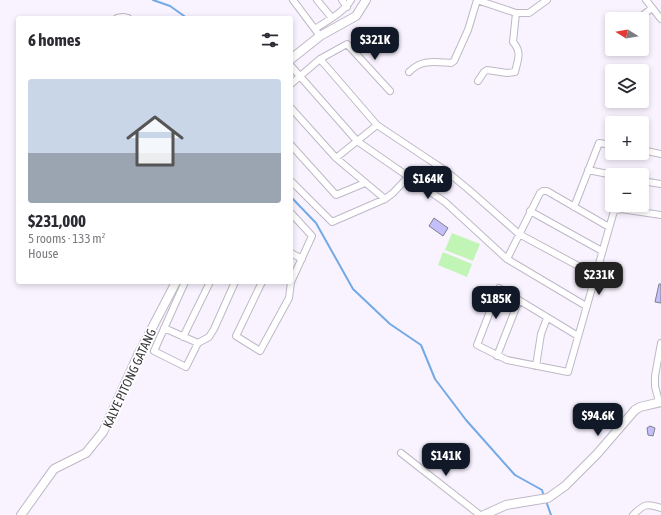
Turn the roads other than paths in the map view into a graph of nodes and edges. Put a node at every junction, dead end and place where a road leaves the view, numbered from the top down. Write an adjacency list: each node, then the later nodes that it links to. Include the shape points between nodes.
1 (293, 0): 15 (street)
2 (317, 0): 13 (street)
3 (342, 0): 9 (street)
4 (351, 0): 9 (street)
5 (366, 0): 16 (street, via 356,16)
6 (477, 0): 12 (street); 20 (street, via 468,30 454,61 423,62)
7 (547, 0): 12 (street, via 529,13)
8 (646, 0): 10 (street)
9 (347, 7): 13 (street)
10 (652, 8): 11 (street); 14 (street)
11 (647, 12)
12 (516, 13): 22 (street, via 513,42 519,52 515,72 487,70)
13 (332, 18): 15 (street)
14 (661, 19)
15 (315, 29): 16 (street)
16 (320, 36): 17 (street)
17 (293, 57)
18 (320, 59): 21 (street); 24 (street, via 347,44); 26 (street)
19 (293, 68): 21 (street)
20 (409, 72)
21 (300, 76): 23 (street); 27 (street)
22 (478, 81)
23 (293, 82)
24 (390, 91)
25 (293, 110): 32 (street)
26 (377, 125): 27 (street); 46 (street, via 446,171)
27 (357, 141): 32 (street); 35 (street)
28 (605, 143): 33 (street, via 599,142)
29 (293, 147): 38 (street, via 336,195)
30 (649, 151): 31 (street)
31 (661, 154)
32 (336, 158): 38 (street)
33 (588, 170): 34 (street); 41 (street)
34 (605, 173)
35 (409, 176): 40 (street); 50 (street, via 445,202)
36 (649, 181): 39 (street)
37 (293, 182): 40 (street, via 332,222)
38 (365, 183): 40 (street)
39 (661, 184)
40 (385, 199)
41 (574, 207): 42 (street, via 545,190 540,193); 45 (street)
42 (530, 211): 46 (street); 47 (street)
43 (293, 215): 49 (street, via 312,236)
44 (661, 215): 45 (street, via 618,209 612,214)
45 (609, 227): 47 (street)
46 (519, 234): 50 (street); 51 (street)
47 (602, 251): 51 (street)
48 (293, 254): 49 (street)
49 (302, 259): 52 (street)
50 (507, 259): 60 (street)
51 (595, 275): 60 (street)
52 (293, 278)
53 (175, 284): 72 (street, KALYE PITONG GATANG, via 138,355 103,432 86,453 54,469)
54 (185, 284): 62 (street)
55 (209, 284): 64 (street)
56 (234, 284): 66 (street, via 214,329 209,337)
57 (261, 284): 58 (street, via 236,336 260,351 289,298)
58 (290, 284)
59 (519, 300): 61 (street); 67 (street); 67 (street, via 499,288 477,345)
60 (586, 306): 63 (street)
61 (547, 318): 63 (street); 68 (street, via 541,334)
62 (164, 328): 64 (street); 66 (street, via 154,351 186,367)
63 (578, 336): 68 (street, via 568,372)
64 (183, 337): 66 (street)
65 (661, 343): 69 (street, via 655,376)
66 (198, 344)
67 (497, 356): 68 (street)
68 (536, 366)
69 (660, 402): 74 (street, via 635,410 570,481 544,498 506,505)
70 (401, 453): 73 (street)
71 (661, 508): 75 (street, via 644,506)
72 (21, 515)
73 (480, 515)
74 (484, 515)
75 (633, 515)

